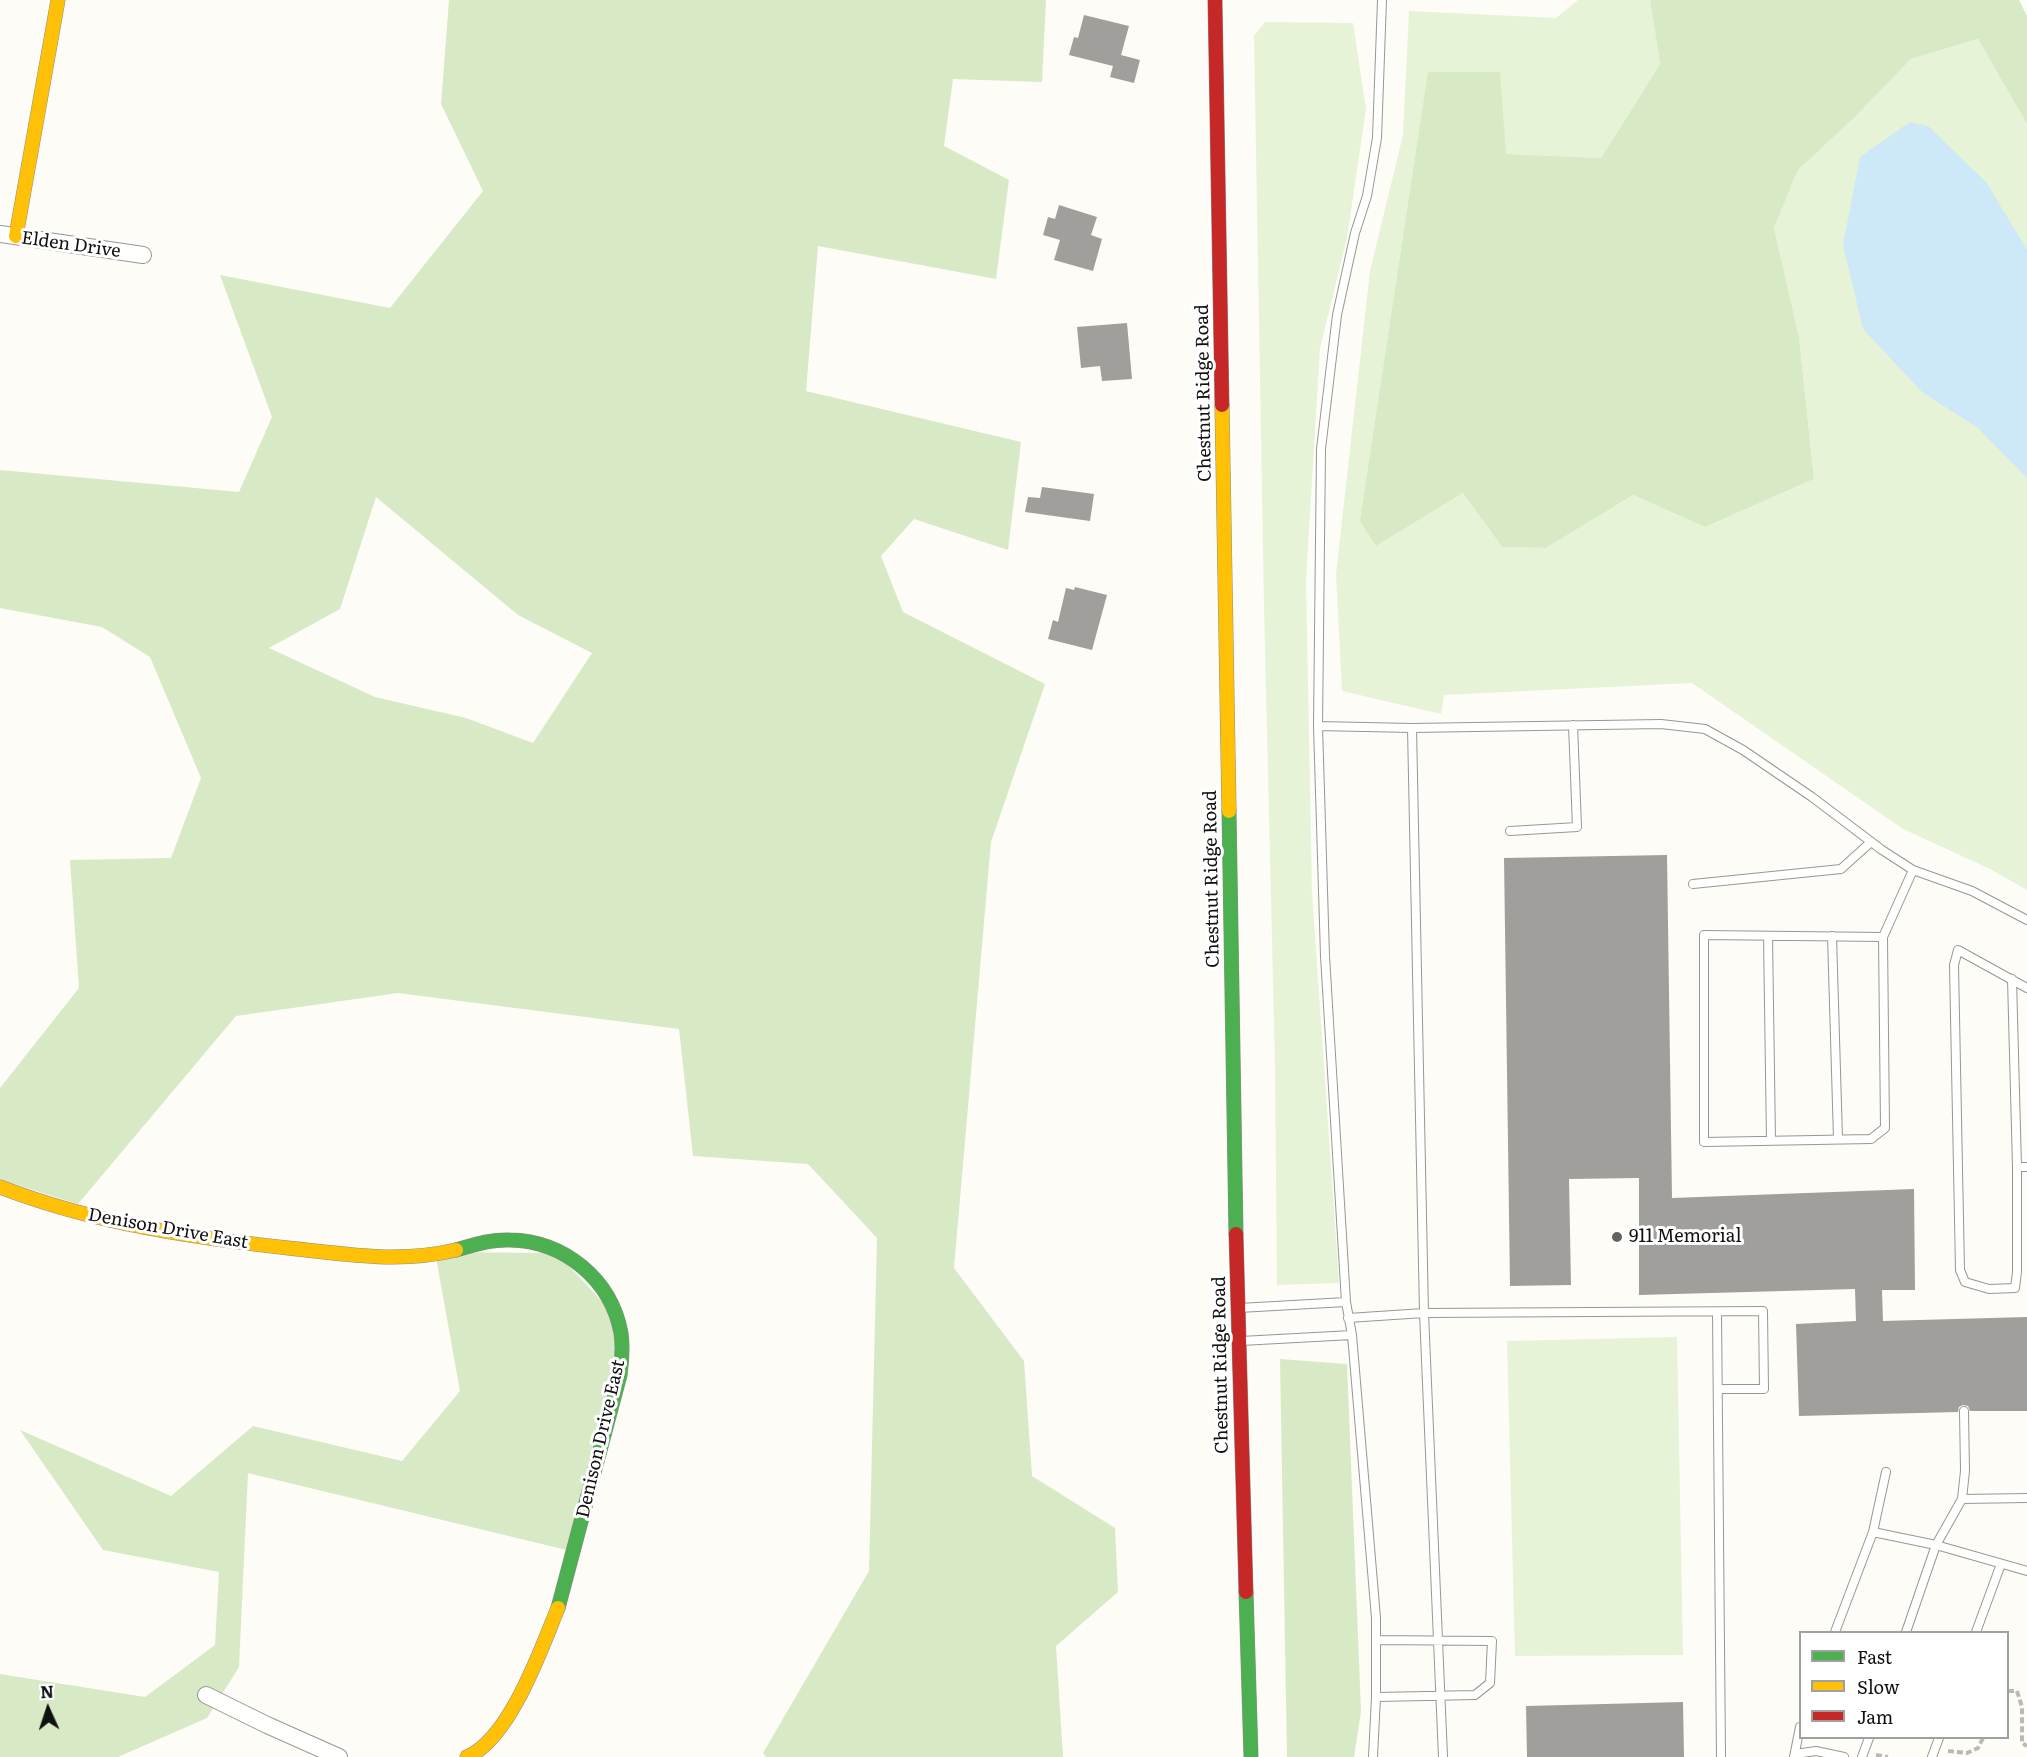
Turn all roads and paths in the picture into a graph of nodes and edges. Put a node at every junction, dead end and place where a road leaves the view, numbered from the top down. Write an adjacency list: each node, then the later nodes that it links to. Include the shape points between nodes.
1 (58, 0): 4 (street)
2 (1215, 0): 25 (street, Chestnut Ridge Road)
3 (1382, 0): 7 (lane, via 1377,138 1367,196 1337,315 1322,449)
4 (8, 235): 5 (street, Elden Drive)
5 (143, 255)
6 (1573, 725): 8 (lane); 9 (lane, via 1577,826); 10 (lane, via 1661,724 1705,729 1743,750)
7 (1318, 726): 8 (lane); 24 (lane, via 1325,956)
8 (1412, 728): 26 (lane)
9 (1510, 831)
10 (1871, 842): 11 (lane); 12 (lane, via 1841,869)
11 (1913, 870): 13 (lane, via 1972,891); 16 (lane)
12 (1693, 884)
13 (2027, 920)
14 (1768, 936): 15 (lane); 20 (lane); 20 (lane, via 1704,935 1704,1142)
15 (1832, 936): 16 (lane); 19 (lane)
16 (1883, 937): 19 (lane, via 1886,1128 1871,1138)
17 (2012, 979): 18 (lane); 21 (lane); 21 (lane, via 1958,950 1954,965 1959,1246 1965,1282 1989,1289 2015,1288)
18 (2027, 988)
19 (1838, 1139): 20 (lane)
20 (1771, 1141)
21 (2017, 1167): 22 (lane)
22 (2027, 1167)
23 (0, 1187): 56 (street, Denison Drive East, via 67,1210 139,1227 194,1237 384,1258 515,1239 560,1251 596,1279 618,1322 622,1348 620,1375 559,1604 514,1705 496,1732)
24 (1346, 1302): 25 (lane); 28 (lane)
25 (1238, 1308): 30 (street, Chestnut Ridge Road)
26 (1424, 1312): 27 (lane); 28 (lane); 44 (lane)
27 (1717, 1312): 31 (lane); 31 (lane, via 1763,1311 1764,1389)
28 (1348, 1318): 29 (lane)
29 (1353, 1335): 30 (lane); 43 (lane)
30 (1238, 1342): 57 (street, Chestnut Ridge Road)
31 (1719, 1389): 60 (lane)
32 (1964, 1412): 35 (lane)
33 (1886, 1472): 36 (lane)
34 (2027, 1498): 35 (lane)
35 (1962, 1499): 37 (lane)
36 (1873, 1532): 37 (lane); 40 (lane)
37 (1936, 1545): 38 (lane); 41 (lane)
38 (2001, 1564): 39 (lane); 42 (lane)
39 (2027, 1571)
40 (1835, 1631)
41 (1906, 1631)
42 (1976, 1631)
43 (1376, 1640): 44 (lane); 48 (lane)
44 (1439, 1641): 47 (lane); 47 (lane, via 1492,1641 1490,1683 1475,1695)
45 (2009, 1691): 53 (path, via 2017,1691 2022,1707 2022,1743)
46 (206, 1695): 55 (street)
47 (1441, 1695): 48 (lane); 59 (lane)
48 (1376, 1697): 58 (lane)
49 (1799, 1732): 54 (lane)
50 (1868, 1739): 62 (lane)
51 (1938, 1739): 63 (lane)
52 (1982, 1739): 63 (path, via 1973,1751 1948,1751)
53 (2027, 1746)
54 (1794, 1755): 61 (lane, via 1816,1751)
55 (339, 1757)
56 (467, 1757)
57 (1251, 1757)
58 (1373, 1757)
59 (1443, 1757)
60 (1721, 1757)
61 (1844, 1757)
62 (1862, 1757)
63 (1932, 1757)

